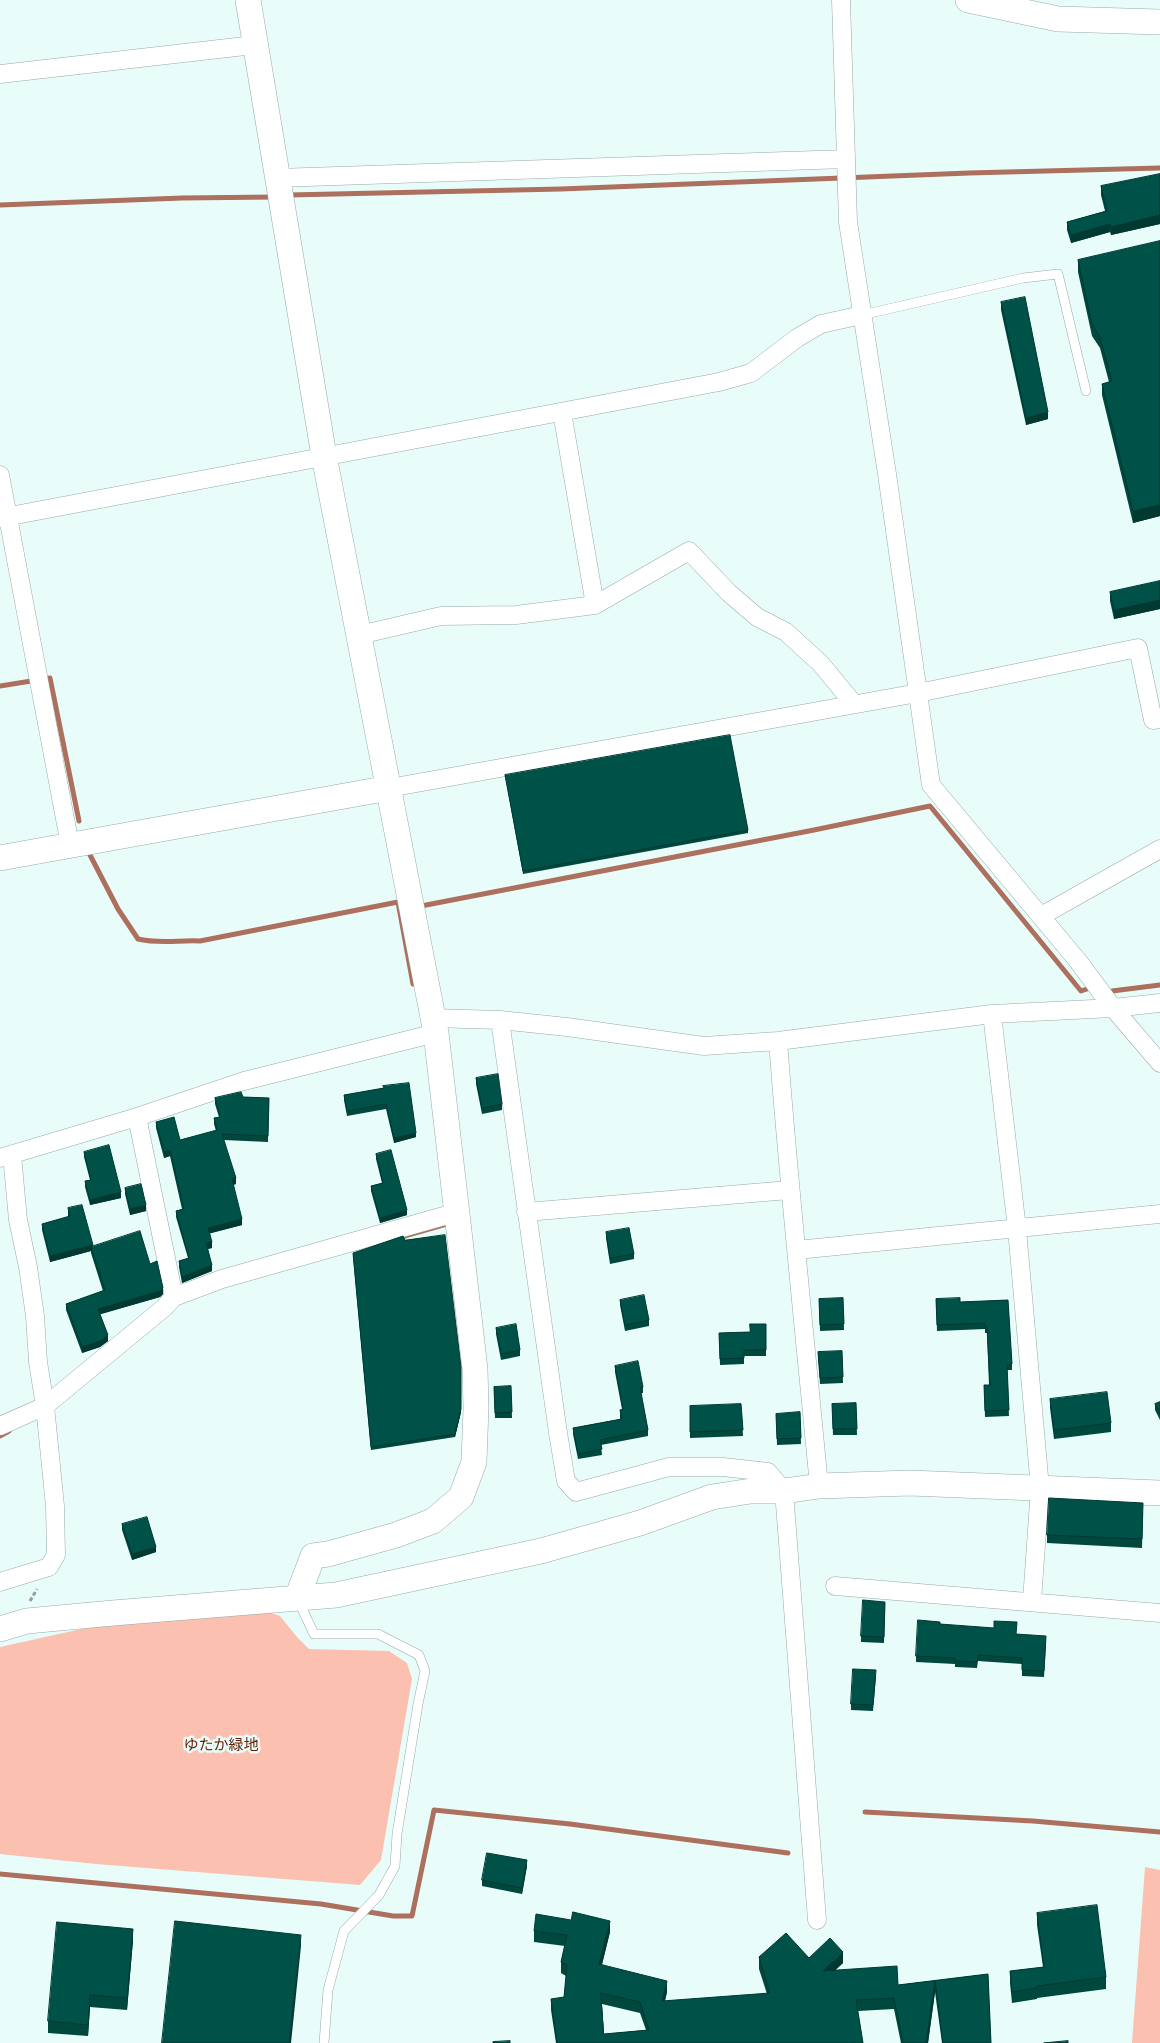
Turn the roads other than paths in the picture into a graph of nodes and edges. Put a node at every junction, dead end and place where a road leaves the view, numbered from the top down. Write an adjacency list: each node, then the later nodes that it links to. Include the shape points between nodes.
1 (248, 0): 5 (street)
2 (841, 0): 7 (street)
3 (968, 0): 4 (street, via 1058,19)
4 (1160, 22)
5 (254, 45): 6 (street); 8 (street)
6 (0, 74)
7 (846, 163): 8 (street); 9 (street, via 848,222)
8 (279, 191): 12 (street)
9 (862, 316): 10 (lane, via 1023,278 1058,274); 11 (street, via 821,324 751,373); 17 (street)
10 (1086, 392)
11 (562, 412): 12 (street); 15 (street)
12 (324, 456): 14 (street); 16 (street)
13 (0, 475): 14 (street)
14 (4, 517): 21 (street)
15 (596, 605): 16 (street, via 516,615 441,616); 18 (street, via 689,551 757,617 786,632 820,663)
16 (359, 635): 20 (street)
17 (918, 693): 18 (street); 19 (street, via 1138,648 1154,720); 24 (street, via 931,785)
18 (854, 704): 20 (street)
19 (1160, 719)
20 (389, 788): 21 (street); 29 (street)
21 (70, 845): 23 (street)
22 (1160, 849): 24 (street)
23 (0, 858)
24 (1041, 916): 26 (street)
25 (1160, 1004): 26 (street)
26 (1113, 1008): 27 (street); 31 (street)
27 (992, 1014): 30 (street); 38 (street)
28 (500, 1020): 29 (street); 30 (street, via 704,1046); 35 (street)
29 (434, 1026): 32 (street, via 244,1081); 36 (street)
30 (778, 1040): 34 (street)
31 (1160, 1063)
32 (137, 1118): 33 (street); 40 (street)
33 (6, 1157): 41 (street, via 28,1266)
34 (789, 1190): 35 (street); 39 (street)
35 (526, 1212): 45 (street, via 566,1481 576,1492 669,1467 723,1467 768,1472)
36 (451, 1214): 40 (street, via 222,1279); 49 (street, via 473,1344 476,1408 474,1462 461,1497 432,1521 396,1536 313,1556)
37 (1160, 1214): 38 (street)
38 (1017, 1229): 39 (street); 44 (street)
39 (797, 1250): 43 (street)
40 (174, 1298): 41 (street)
41 (45, 1411): 42 (street); 47 (street, via 57,1530 56,1555 49,1567)
42 (0, 1426)
43 (819, 1486): 44 (street, via 910,1483); 45 (street)
44 (1040, 1488): 46 (street); 50 (street)
45 (784, 1491): 49 (street, via 751,1491 712,1497 640,1523 541,1551 336,1595); 53 (street)
46 (1160, 1493)
47 (0, 1582)
48 (835, 1586): 50 (street)
49 (297, 1598): 52 (street, via 113,1613); 54 (lane, via 314,1634 378,1634 419,1655 426,1671 397,1834 395,1866 379,1895 344,1931 328,1990)
50 (1032, 1601): 51 (street)
51 (1160, 1613)
52 (9, 1626)
53 (817, 1920)
54 (324, 2043)

